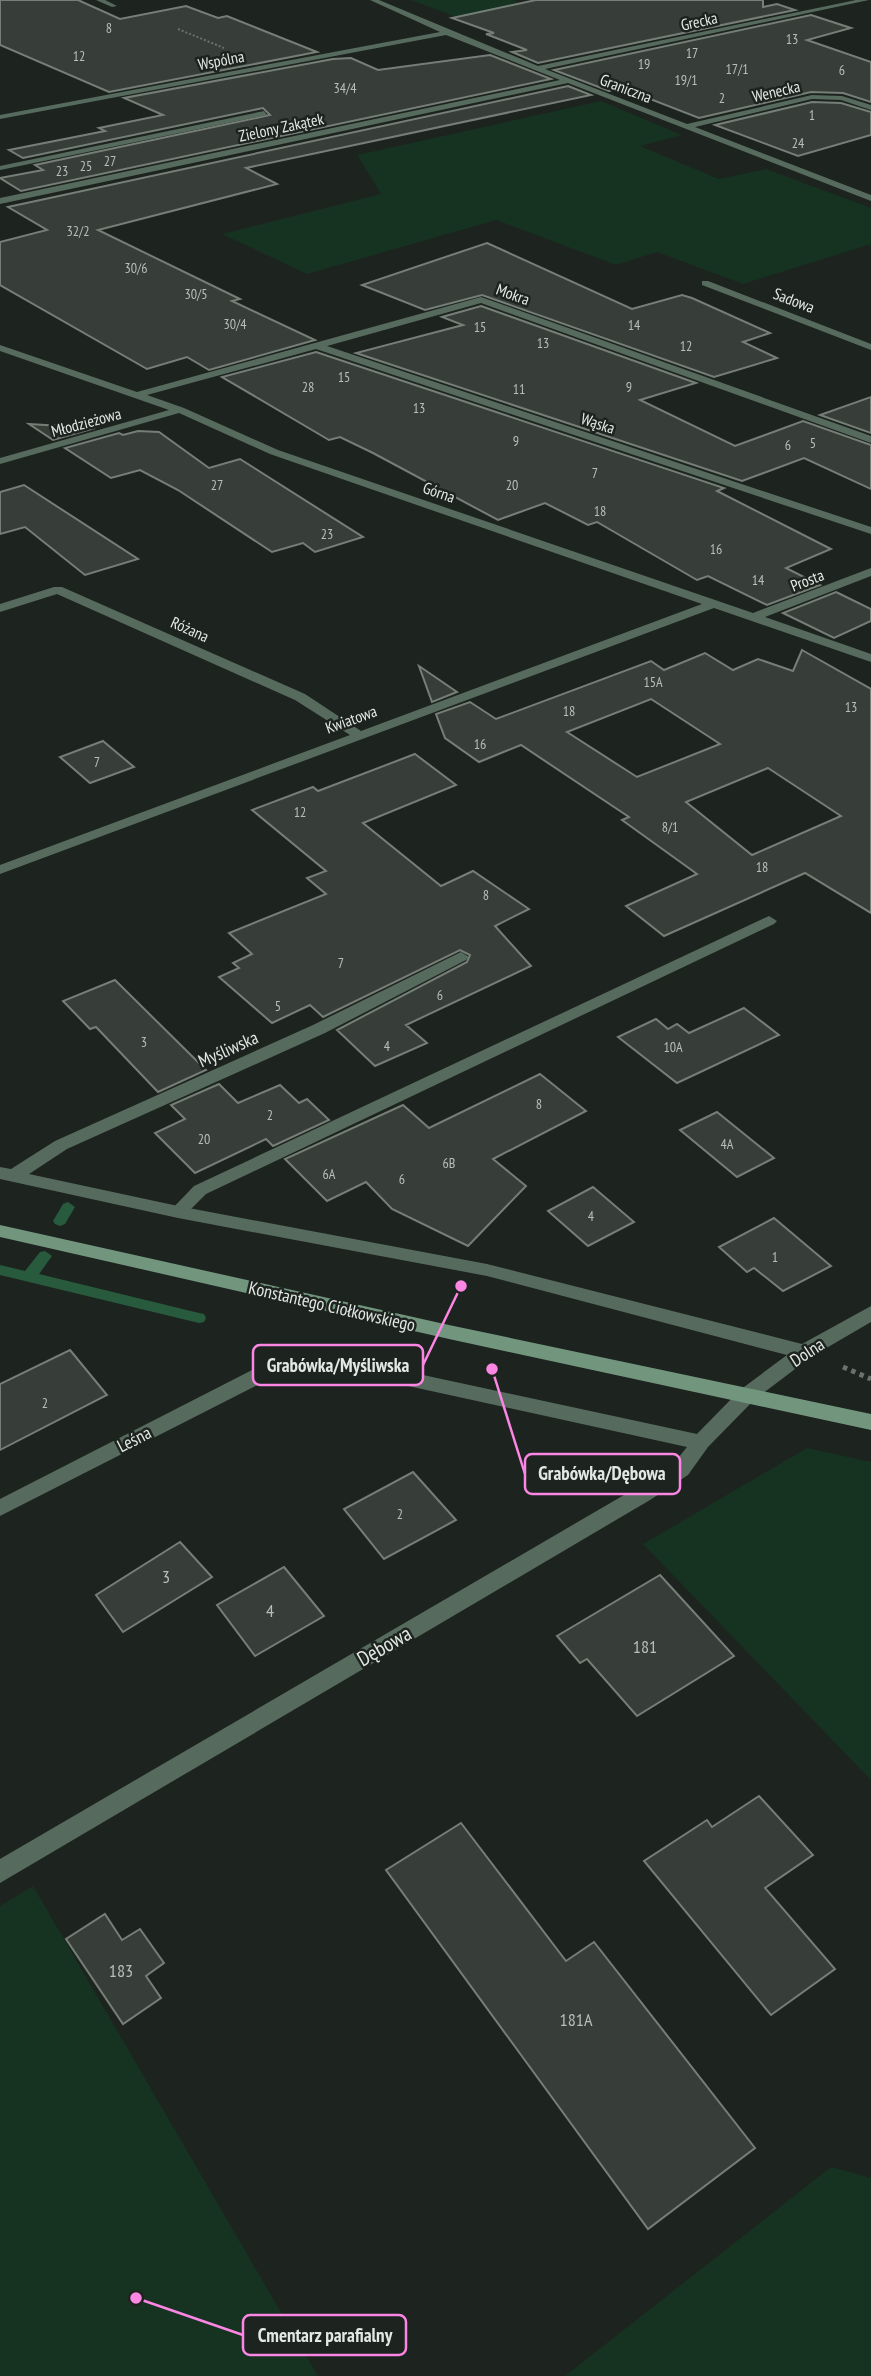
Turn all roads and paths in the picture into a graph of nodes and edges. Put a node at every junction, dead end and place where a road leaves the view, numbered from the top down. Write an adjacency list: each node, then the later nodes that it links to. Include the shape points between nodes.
1 (99, 0): 4 (street)
2 (373, 0): 5 (street, Graniczna)
3 (866, 0): 6 (street, Grecka)
4 (114, 6)
5 (447, 33): 6 (street, Graniczna); 10 (street, Wspólna)
6 (538, 68): 7 (street, Graniczna)
7 (569, 80): 11 (street, Graniczna); 14 (street, Zielony Zakątek)
8 (871, 108): 11 (street, Wenecka, via 842,98 812,97)
9 (264, 113): 12 (street)
10 (0, 117)
11 (687, 126): 13 (street, Graniczna)
12 (0, 168)
13 (871, 198)
14 (0, 201)
15 (705, 283): 17 (street, Sadowa)
16 (315, 345): 19 (street, Mokra); 21 (street, Mokra, via 481,300); 23 (street, Wąska)
17 (871, 347)
18 (0, 348): 19 (street, Górna)
19 (136, 395): 20 (street, Górna)
20 (180, 410): 22 (street, Młodzieżowa); 25 (street, Górna, via 274,452)
21 (871, 440)
22 (0, 461)
23 (871, 531)
24 (871, 572): 27 (street, Prosta)
25 (716, 603): 27 (street, Górna); 29 (street, Kwiatowa)
26 (0, 608): 29 (street, Różana, via 58,590 300,697)
27 (754, 617): 28 (street, Górna)
28 (871, 658)
29 (359, 735): 30 (street, Kwiatowa)
30 (0, 870)
31 (769, 920): 34 (street, via 200,1190)
32 (461, 957): 33 (street, Myśliwska, via 319,1029 61,1145)
33 (6, 1175): 34 (street)
34 (178, 1212): 37 (street, via 487,1270)
35 (0, 1231): 38 (street, Konstantego Ciołkowskiego)
36 (871, 1313): 37 (street, Dolna)
37 (804, 1352): 38 (street, Dolna)
38 (747, 1395): 39 (street, Konstantego Ciołkowskiego); 40 (street, Dębowa)
39 (871, 1422)
40 (701, 1442): 41 (street, Leśna, via 335,1363 303,1361 269,1370); 42 (street, Dębowa, via 681,1469 643,1494)
41 (0, 1508)
42 (0, 1872)

